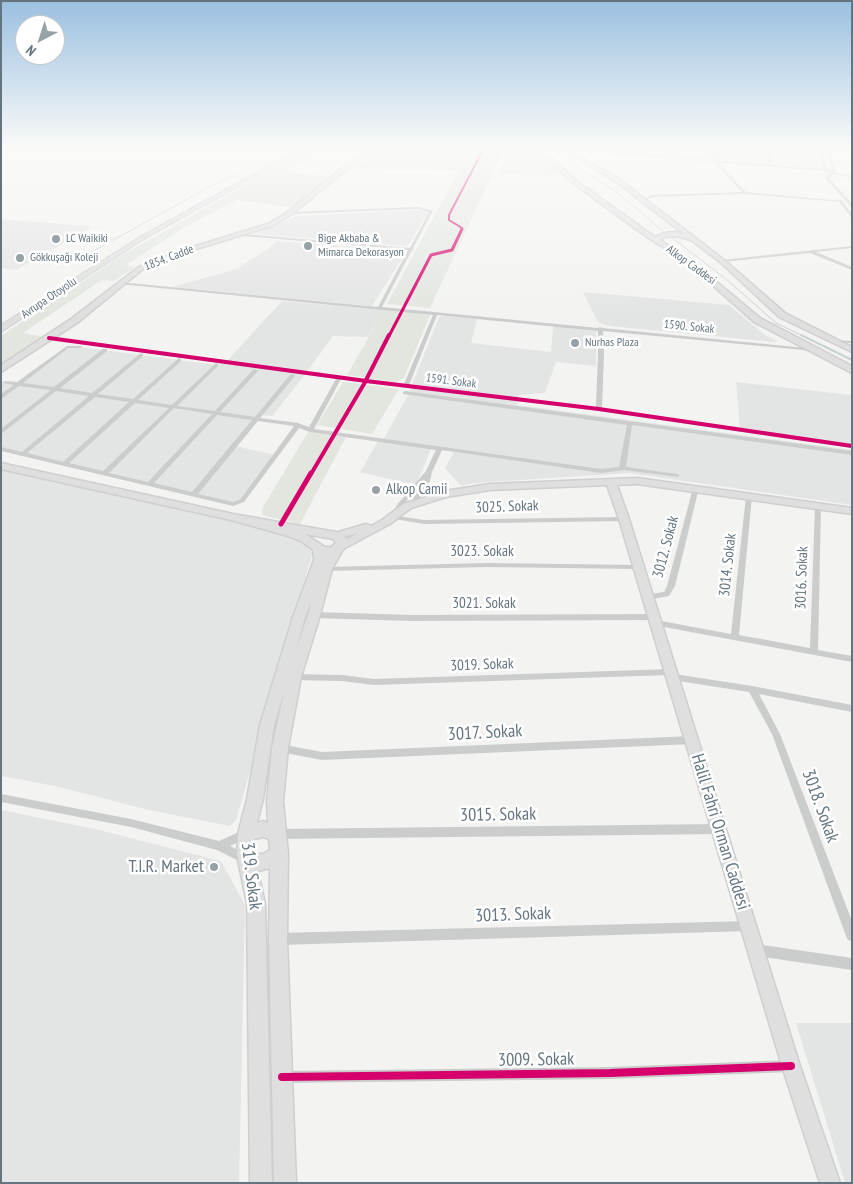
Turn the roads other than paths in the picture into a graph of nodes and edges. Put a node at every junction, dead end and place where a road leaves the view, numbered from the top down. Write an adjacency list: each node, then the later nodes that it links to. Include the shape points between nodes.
1 (196, 203): 22 (highway, Avrupa Otoyolu, via 135,236)
2 (205, 203): 24 (highway, Avrupa Otoyolu, via 136,241)
3 (302, 203): 7 (main road, 1854. Cadde)
4 (604, 203): 9 (main road, Alkop Caddesi)
5 (649, 203): 10 (main road, Alkop Caddesi)
6 (842, 203): 8 (street)
7 (290, 213): 11 (main road, 1854. Cadde); 15 (street, via 430,210)
8 (852, 218)
9 (633, 224): 10 (main road, via 662,233 675,230); 12 (main road, Alkop Caddesi)
10 (676, 224): 13 (main road, Alkop Caddesi)
11 (243, 235): 15 (street); 19 (main road, 1854. Cadde, via 156,260)
12 (661, 243): 13 (main road, via 657,239 660,236 676,234); 25 (main road, Alkop Caddesi, via 691,263 757,320)
13 (703, 245): 17 (main road, Alkop Caddesi)
14 (852, 248): 16 (street)
15 (412, 249): 20 (street)
16 (810, 251): 17 (street); 18 (street)
17 (722, 261): 28 (main road, Alkop Caddesi, via 782,315 831,341)
18 (852, 269)
19 (119, 283): 20 (street, 1590. Sokak); 26 (main road, 1854. Cadde)
20 (380, 307): 21 (street, 1590. Sokak)
21 (436, 313): 23 (street, 1590. Sokak); 41 (street)
22 (1, 322)
23 (600, 328): 27 (street, 1590. Sokak); 46 (street)
24 (1, 330)
25 (784, 335): 27 (street, via 785,342); 30 (main road, Alkop Caddesi)
26 (49, 338): 34 (main road, 1854. Cadde); 37 (street, 1591. Sokak)
27 (776, 345): 30 (street, 1590. Sokak)
28 (852, 347)
29 (105, 350): 31 (street); 39 (street, via 67,347); 40 (street)
30 (814, 350): 35 (main road, Alkop Caddesi)
31 (141, 355): 32 (street); 42 (street)
32 (178, 360): 33 (street); 44 (street)
33 (216, 365): 36 (street); 45 (street)
34 (1, 369)
35 (852, 370)
36 (255, 371): 47 (street); 48 (street, via 292,376)
37 (339, 378): 41 (street, 1591. Sokak); 51 (street)
38 (6, 382): 39 (street)
39 (18, 384): 40 (street); 43 (street)
40 (55, 389): 42 (street); 52 (street)
41 (406, 390): 46 (street, 1591. Sokak); 49 (street)
42 (95, 395): 44 (street); 56 (street)
43 (1, 397)
44 (134, 401): 45 (street); 58 (street)
45 (174, 407): 47 (street); 61 (street)
46 (599, 409): 53 (street, 1591. Sokak)
47 (215, 413): 48 (street); 64 (street)
48 (256, 419): 50 (street); 67 (street)
49 (630, 423): 57 (street); 60 (street)
50 (298, 425): 51 (street); 67 (street, via 239,503 230,504)
51 (310, 430): 54 (street)
52 (1, 432)
53 (852, 446)
54 (440, 448): 60 (street, via 602,471); 66 (street, via 429,476)
55 (1, 449): 56 (street)
56 (23, 454): 58 (street)
57 (852, 454)
58 (64, 464): 61 (street)
59 (1, 466): 73 (main road)
60 (622, 468): 62 (street)
61 (105, 473): 64 (street)
62 (677, 476)
63 (611, 482): 65 (main road, via 637,481); 69 (main road, via 481,488); 75 (main road, Halil Fahri Orman Caddesi)
64 (150, 484): 67 (street)
65 (696, 488): 68 (main road); 80 (street, 3012. Sokak, via 671,586 666,594)
66 (417, 490): 69 (street); 71 (street, via 399,506)
67 (194, 494)
68 (749, 496): 70 (main road); 83 (street, 3014. Sokak)
69 (417, 502): 71 (main road)
70 (818, 506): 72 (main road); 84 (street, 3016. Sokak)
71 (401, 510): 74 (main road)
72 (852, 511)
73 (233, 517): 76 (main road, via 280,524); 77 (main road, via 292,533)
74 (391, 517): 75 (street, 3025. Sokak, via 424,522); 76 (main road, via 386,522)
75 (624, 519): 78 (main road, Halil Fahri Orman Caddesi)
76 (335, 542): 77 (main road, via 326,552); 77 (main road, via 316,540); 79 (main road, 319. Sokak)
77 (317, 548): 94 (main road, 319. Sokak, via 320,560 296,625 266,725 255,799)
78 (639, 566): 79 (street, 3023. Sokak); 80 (main road, Halil Fahri Orman Caddesi)
79 (326, 569): 81 (main road, 319. Sokak)
80 (648, 597): 82 (main road, Halil Fahri Orman Caddesi)
81 (314, 615): 82 (street, 3021. Sokak); 87 (main road, 319. Sokak)
82 (655, 620): 83 (street, 3021. Sokak); 86 (main road, Halil Fahri Orman Caddesi)
83 (735, 638): 84 (street, 3021. Sokak)
84 (814, 652): 85 (street, 3021. Sokak)
85 (852, 659)
86 (672, 675): 87 (street, 3019. Sokak, via 374,682); 88 (street, 3019. Sokak); 90 (main road, Halil Fahri Orman Caddesi)
87 (294, 677): 91 (main road, 319. Sokak)
88 (752, 689): 89 (street, 3019. Sokak); 100 (street, 3018. Sokak, via 776,734)
89 (852, 709)
90 (692, 740): 91 (street, 3017. Sokak, via 322,756); 93 (main road, Halil Fahri Orman Caddesi)
91 (280, 748): 95 (main road, 319. Sokak, via 275,802)
92 (1, 798): 96 (street, via 131,823)
93 (719, 829): 95 (street, 3015. Sokak); 99 (main road, Halil Fahri Orman Caddesi)
94 (246, 834): 95 (main road, via 264,829); 96 (street); 98 (main road, 319. Sokak)
95 (277, 834): 97 (main road, 319. Sokak)
96 (219, 846): 98 (street)
97 (279, 854): 98 (main road, via 266,862); 101 (main road, 319. Sokak)
98 (247, 860): 106 (main road, 319. Sokak, via 256,904)
99 (749, 926): 101 (street, 3013. Sokak); 102 (main road, Halil Fahri Orman Caddesi)
100 (852, 936)
101 (278, 939): 105 (main road, 319. Sokak)
102 (756, 950): 103 (street); 104 (main road, Halil Fahri Orman Caddesi)
103 (852, 964)
104 (791, 1066): 105 (street, 3009. Sokak, via 610,1073); 108 (main road, Halil Fahri Orman Caddesi)
105 (282, 1077): 107 (main road, 319. Sokak)
106 (261, 1183)
107 (285, 1183)
108 (830, 1183)

